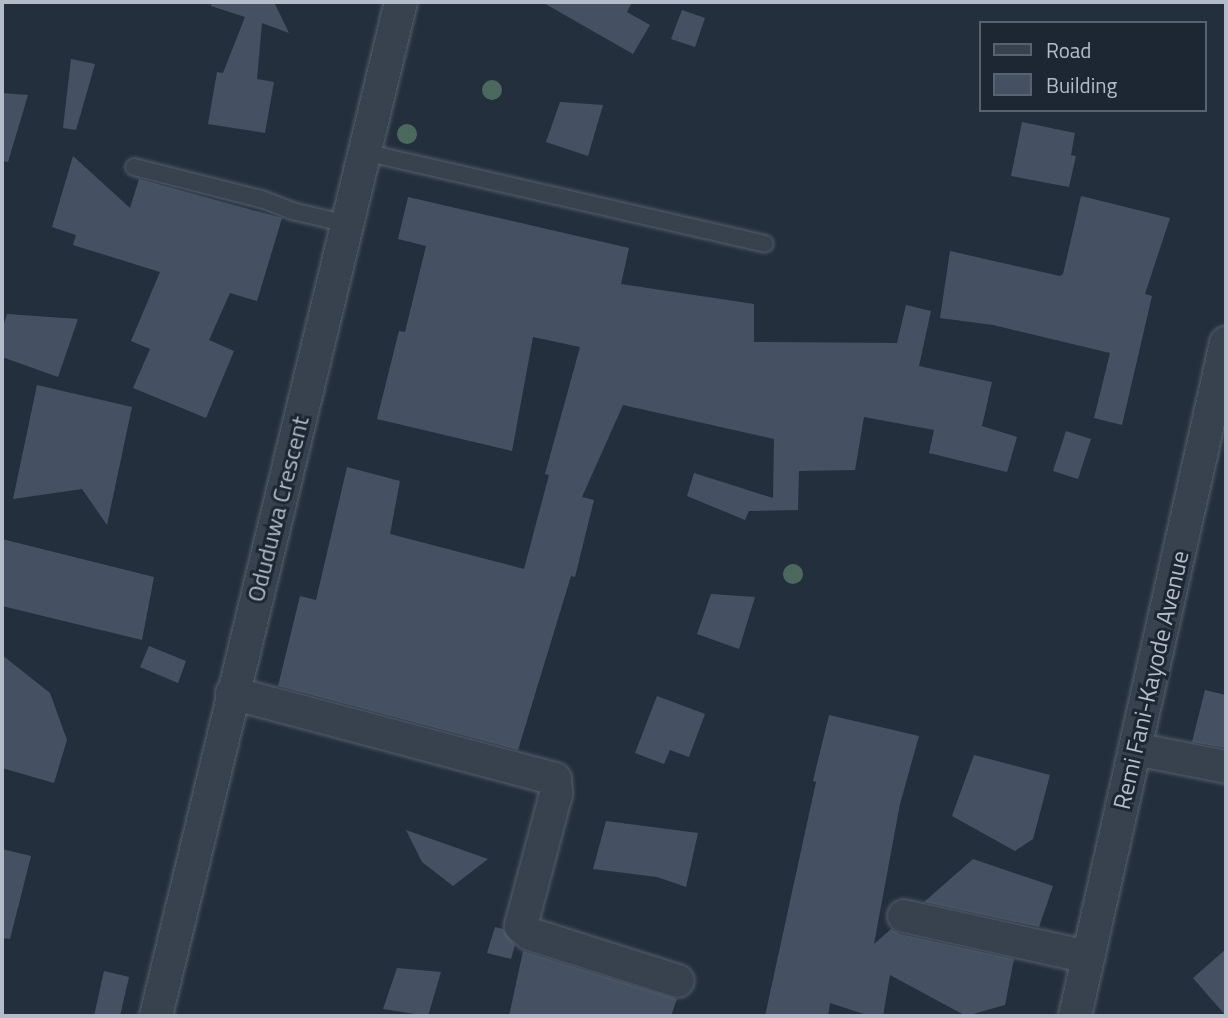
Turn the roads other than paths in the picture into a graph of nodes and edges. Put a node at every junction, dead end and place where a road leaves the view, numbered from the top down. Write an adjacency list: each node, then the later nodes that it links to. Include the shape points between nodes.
1 (401, 2): 2 (street, Oduduwa Crescent)
2 (364, 152): 4 (street, Oduduwa Crescent); 5 (lane)
3 (134, 167): 4 (lane)
4 (348, 224): 7 (street, Oduduwa Crescent)
5 (765, 244)
6 (1226, 343): 8 (street, Remi Fani-Kayode Avenue)
7 (232, 693): 12 (street, via 555,779 556,794 521,926 530,934); 13 (street, Oduduwa Crescent)
8 (1135, 749): 9 (street); 11 (street, Remi Fani-Kayode Avenue)
9 (1226, 766)
10 (904, 916): 11 (street)
11 (1088, 957): 14 (street, Remi Fani-Kayode Avenue)
12 (678, 981)
13 (156, 1016)
14 (1075, 1016)

